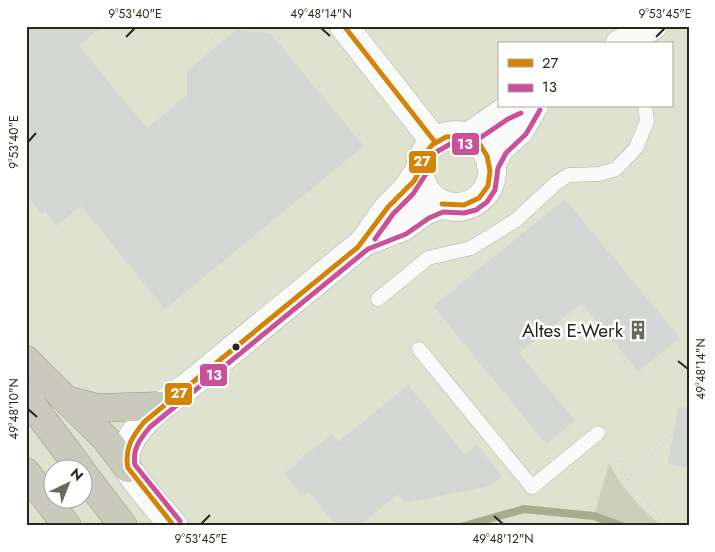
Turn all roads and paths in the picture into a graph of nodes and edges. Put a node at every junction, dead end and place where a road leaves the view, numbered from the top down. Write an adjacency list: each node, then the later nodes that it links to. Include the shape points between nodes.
1 (202, 26): 5 (path)
2 (344, 26): 10 (street)
3 (653, 26): 4 (street)
4 (623, 42)
5 (236, 68)
6 (513, 108): 9 (street)
7 (533, 108): 11 (street, via 520,130 500,148)
8 (645, 108): 15 (lane, via 647,121 636,148 616,169 599,174 569,175 516,220 471,248 428,258)
9 (468, 138): 10 (street, via 451,135); 11 (street, via 483,147)
10 (435, 142): 12 (street, via 425,154)
11 (491, 166): 13 (street, via 488,187 474,203 463,206)
12 (420, 170): 13 (street, via 426,190); 14 (street)
13 (442, 204): 14 (street, via 425,211 403,227)
14 (364, 242): 20 (street)
15 (378, 299)
16 (419, 349): 21 (lane, via 532,487)
17 (26, 360): 19 (highway)
18 (26, 396): 24 (highway)
19 (67, 400): 20 (highway, via 98,408); 26 (highway, via 106,439)
20 (160, 406): 26 (street, via 131,442 126,455)
21 (598, 433): 28 (path, via 615,449)
22 (689, 434): 28 (path, via 673,433)
23 (296, 450): 25 (path)
24 (74, 460)
25 (309, 466)
26 (128, 468): 33 (street)
27 (28, 474): 30 (highway); 31 (highway)
28 (628, 480): 34 (path, via 655,509 660,517)
29 (92, 485): 32 (highway)
30 (55, 526)
31 (67, 526)
32 (122, 526)
33 (174, 526)
34 (660, 526)

